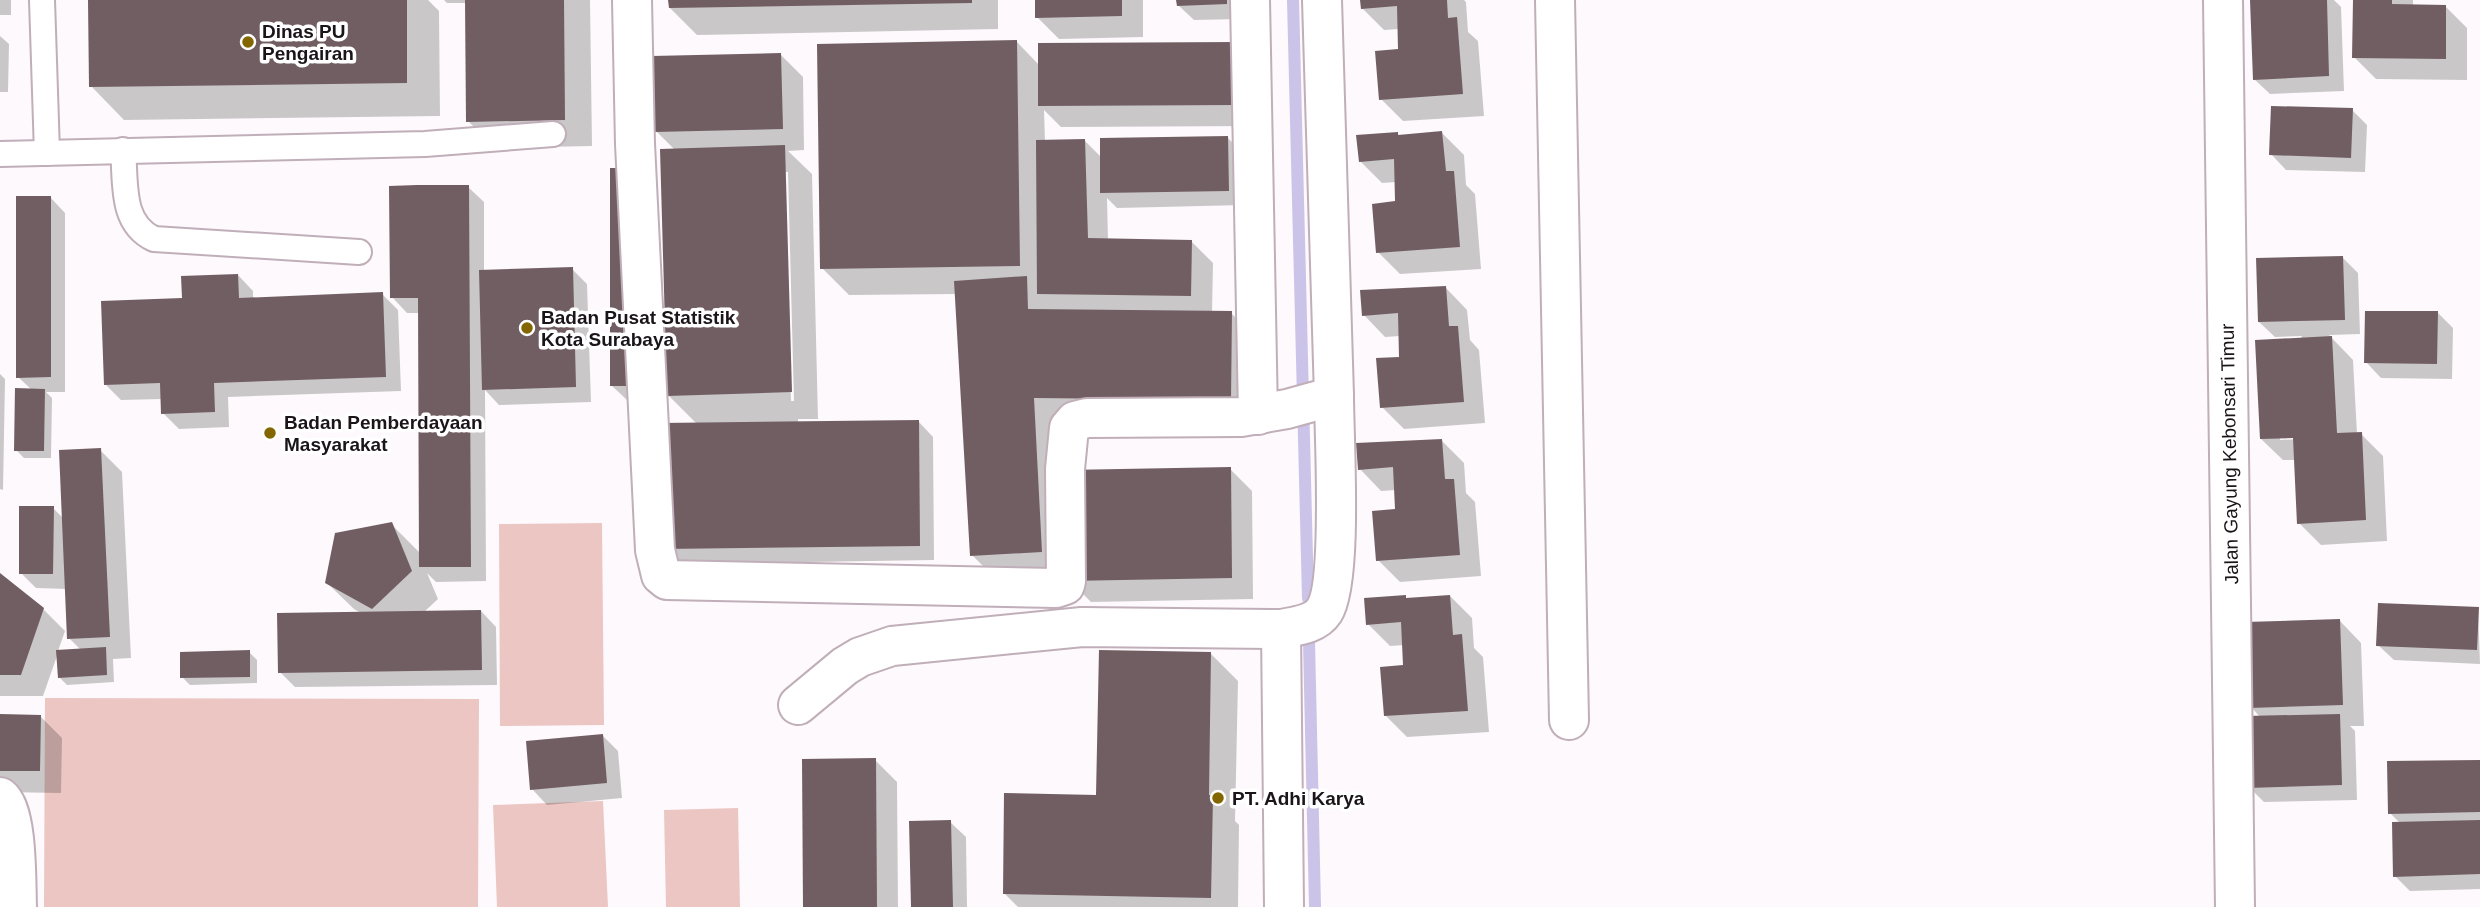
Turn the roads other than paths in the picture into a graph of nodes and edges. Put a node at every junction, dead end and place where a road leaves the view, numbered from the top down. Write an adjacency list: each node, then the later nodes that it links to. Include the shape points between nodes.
1 (42, 0): 9 (lane)
2 (632, 0): 12 (street, via 655,550 664,579 1060,588 1066,581 1065,469 1073,423 1087,418 1241,417)
3 (1250, 0): 12 (street)
4 (1322, 0): 12 (street)
5 (1555, 0): 15 (street)
6 (2223, 0): 19 (street, Jalan Gayung Kebonsari Timur)
7 (553, 134): 8 (lane, via 425,144)
8 (123, 150): 9 (lane); 11 (lane, via 127,202 132,222 142,234 154,239)
9 (47, 153): 10 (lane)
10 (0, 154)
11 (359, 252)
12 (1300, 405): 13 (street, via 1335,542 1321,615 1306,624)
13 (1281, 629): 14 (street, via 1083,627 892,646 845,666); 18 (street)
14 (799, 705)
15 (1569, 720)
16 (0, 797): 17 (street, via 12,822)
17 (18, 907)
18 (1284, 907)
19 (2235, 907)

